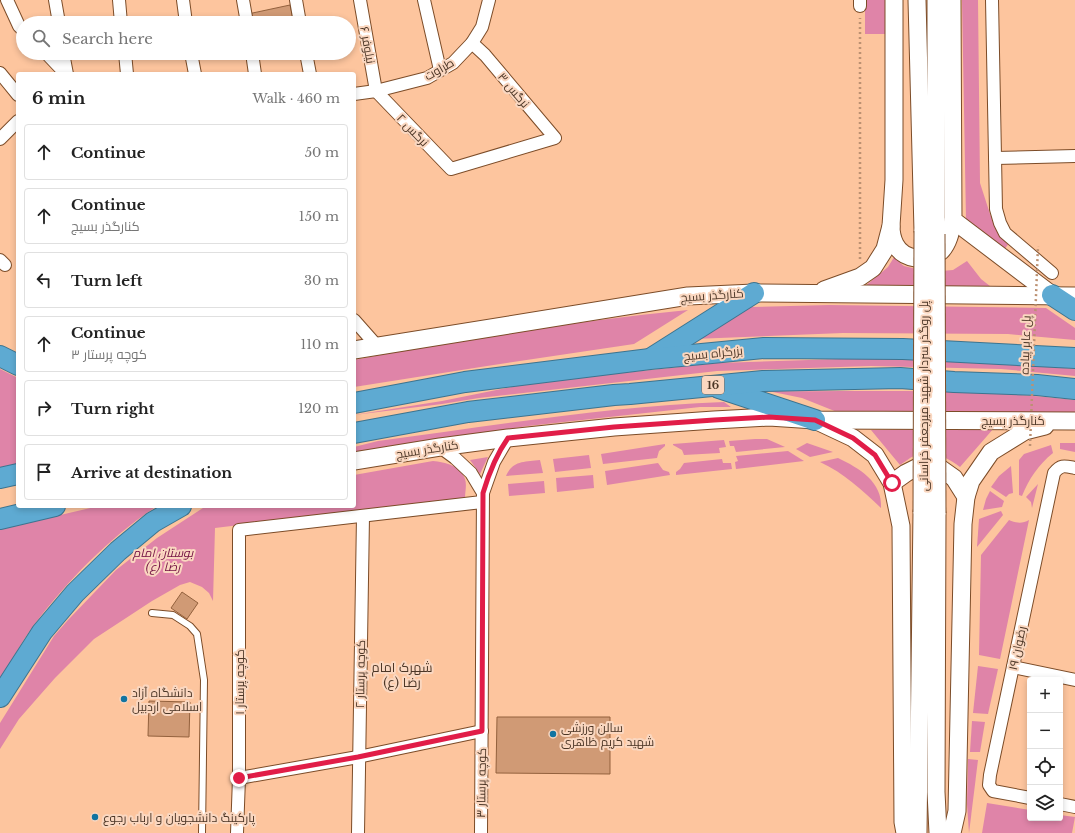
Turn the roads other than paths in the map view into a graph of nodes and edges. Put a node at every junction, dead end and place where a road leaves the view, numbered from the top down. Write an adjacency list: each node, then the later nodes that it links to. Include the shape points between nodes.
1 (7, 0): 20 (street)
2 (55, 0): 15 (street)
3 (119, 0): 16 (street)
4 (183, 0): 17 (street)
5 (242, 0): 18 (street)
6 (296, 0): 19 (street)
7 (360, 0): 36 (street, نیلوفر ۶)
8 (424, 0): 28 (street)
9 (489, 0): 21 (street, طراوت, via 482,27)
10 (894, 0): 45 (main road, via 894,180)
11 (918, 0): 46 (main road, پل روگذر سردار شهید میرجعفر خراسانی)
12 (936, 0): 46 (main road, پل روگذر سردار شهید میرجعفر خراسانی)
13 (952, 0): 44 (main road)
14 (992, 0): 42 (street)
15 (58, 16)
16 (120, 16)
17 (185, 16)
18 (245, 16)
19 (299, 16)
20 (16, 20)
21 (472, 43): 28 (street, طراوت, via 453,63); 43 (street, نرگس ۳, via 555,138)
22 (53, 60): 29 (street)
23 (65, 60): 30 (street)
24 (126, 60): 31 (street)
25 (192, 60): 32 (street)
26 (253, 60): 33 (street)
27 (307, 60): 34 (street)
28 (440, 70): 36 (street, طراوت, via 427,78)
29 (65, 72)
30 (67, 72)
31 (127, 72)
32 (195, 72)
33 (255, 72)
34 (310, 72)
35 (0, 73): 37 (street)
36 (376, 91): 38 (street, طراوت); 43 (street, نرگس ۲)
37 (16, 93)
38 (356, 94)
39 (16, 123): 40 (street)
40 (0, 139)
41 (1075, 156): 42 (street)
42 (995, 158): 47 (street, via 996,209 1000,223 1005,233)
43 (451, 169)
44 (953, 220): 45 (main road, via 947,243 940,251 922,259 912,258 895,246); 50 (main road)
45 (891, 226): 49 (main road, via 884,249 873,268 860,277)
46 (930, 233): 77 (main road, پل روگذر سردار شهید میرجعفر خراسانی, bridge)
47 (1052, 273)
48 (754, 293): 49 (main road, کنارگذر بسیج); 54 (main road, کنارگذر بسیج, via 688,296); 58 (highway)
49 (814, 294): 50 (main road, کنارگذر بسیج)
50 (1052, 295): 51 (main road, کنارگذر بسیج); 52 (highway)
51 (1075, 296)
52 (1075, 310)
53 (356, 322): 54 (street)
54 (376, 346): 55 (main road, کنارگذر بسیج)
55 (356, 350)
56 (0, 356): 59 (highway)
57 (1075, 358): 58 (highway, بزرگراه بسیج, via 903,349 764,348)
58 (650, 359): 62 (highway, بزرگراه بسیج, via 465,382)
59 (16, 364)
60 (712, 385): 61 (highway, 16, via 763,381 900,378); 63 (highway); 65 (highway, 16, via 468,412)
61 (1075, 389)
62 (356, 403)
63 (815, 420): 64 (main road, کنارگذر بسیج); 66 (main road, کنارگذر بسیج, via 769,417 714,420); 72 (main road, via 853,438 875,455)
64 (1071, 420): 73 (main road, via 1025,431 991,452 971,481)
65 (356, 433)
66 (508, 438): 67 (main road, کنارگذر بسیج); 74 (street, via 488,475)
67 (440, 447): 68 (main road, کنارگذر بسیج); 74 (street, via 471,473)
68 (356, 460)
69 (1075, 468): 81 (street, رضوان ۱۹, via 1065,466 1058,468 1054,473)
70 (16, 474): 71 (highway)
71 (0, 478)
72 (892, 483): 73 (main road, via 922,466 937,466 954,478); 94 (main road, via 901,526)
73 (966, 497): 97 (main road, via 963,524 957,811)
74 (483, 498): 78 (street); 84 (street, کوچه پرستار ۳)
75 (47, 508): 79 (highway)
76 (178, 508): 83 (highway, via 154,522 118,551 75,593 42,632)
77 (930, 512): 95 (main road, پل روگذر سردار شهید میرجعفر خراسانی); 96 (main road, پل روگذر سردار شهید میرجعفر خراسانی)
78 (363, 516): 85 (street, کوچه پرستار ۲); 86 (street, کوچه پرستار ۱, via 239,530)
79 (0, 519)
80 (152, 613): 90 (lane, via 173,615 197,634 204,680)
81 (1013, 667): 82 (street); 87 (street, رضوان ۱۹, via 989,785 993,791)
82 (1075, 680)
83 (0, 697)
84 (482, 731): 85 (street); 93 (street, کوچه پرستار ۳)
85 (358, 757): 86 (street); 92 (street, کوچه پرستار ۲)
86 (239, 778): 91 (street, کوچه پرستار ۱)
87 (1027, 797)
88 (1063, 805): 89 (street)
89 (1075, 807)
90 (202, 833)
91 (237, 833)
92 (358, 833)
93 (481, 833)
94 (905, 833)
95 (918, 833)
96 (938, 833)
97 (952, 833)

